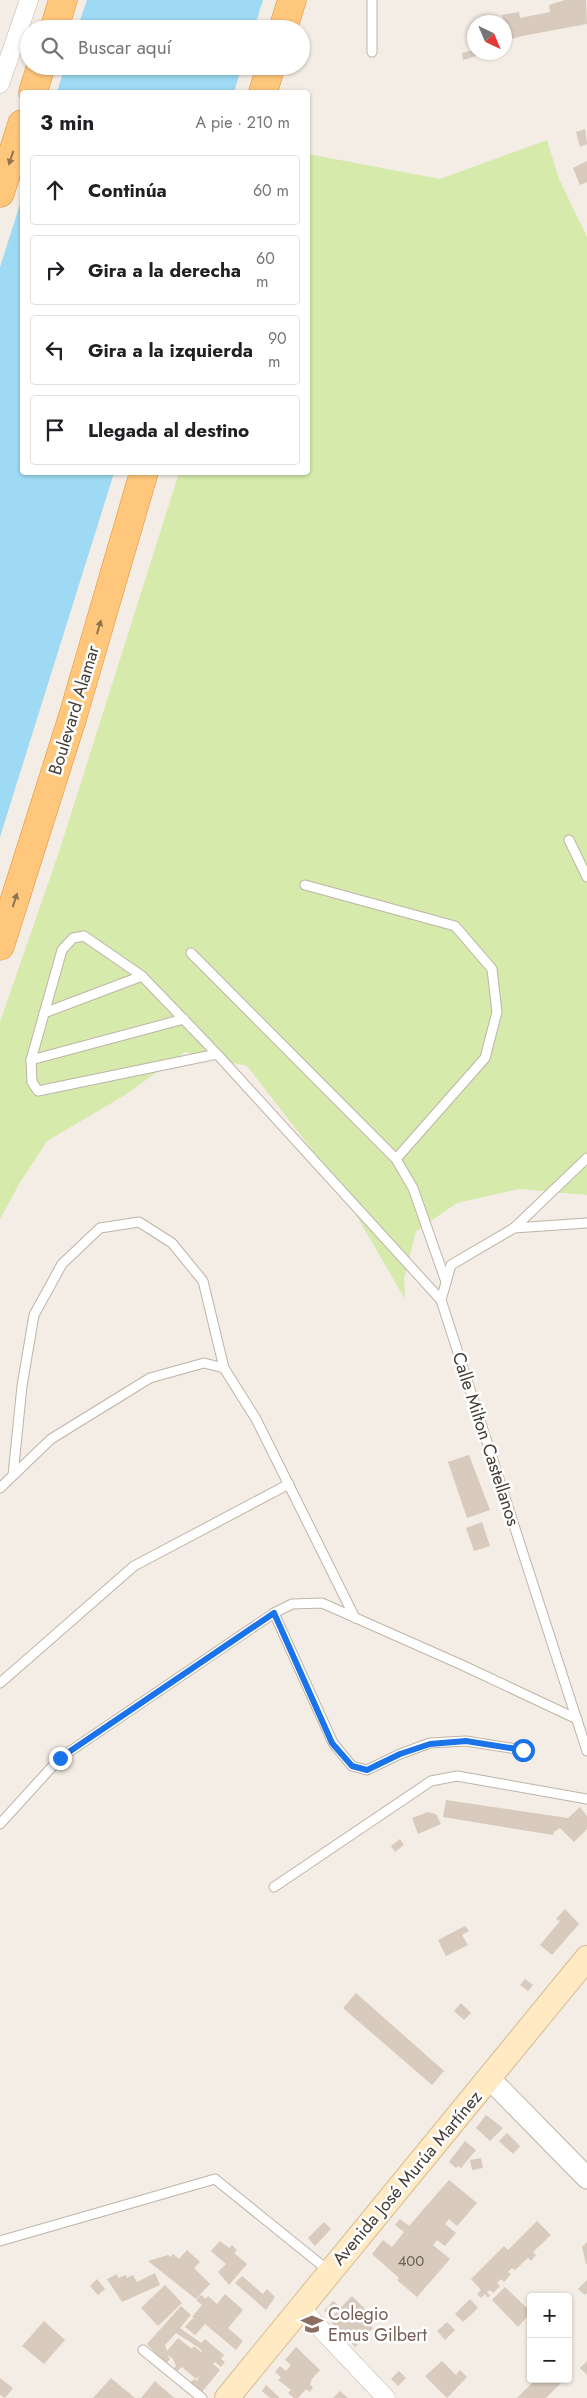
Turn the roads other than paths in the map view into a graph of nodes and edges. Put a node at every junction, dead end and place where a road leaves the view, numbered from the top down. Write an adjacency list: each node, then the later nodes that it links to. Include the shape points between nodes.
1 (29, 0): 5 (street)
2 (63, 0): 6 (highway)
3 (292, 0): 7 (highway)
4 (372, 0): 9 (lane)
5 (22, 20)
6 (57, 20)
7 (286, 20)
8 (20, 26): 12 (street)
9 (372, 52)
10 (38, 75): 13 (highway)
11 (268, 75): 14 (highway)
12 (0, 84)
13 (34, 90)
14 (264, 90)
15 (20, 130): 16 (highway, one-way to 16)
16 (0, 193)
17 (143, 475): 21 (highway, Boulevard Alamar, one-way to 17, via 72,719)
18 (569, 840): 19 (lane)
19 (587, 877)
20 (305, 885): 29 (lane, via 455,926 492,969 497,1012 485,1058)
21 (0, 946)
22 (191, 953): 29 (lane)
23 (142, 976): 24 (lane); 24 (lane, via 84,936 74,938 62,950); 25 (lane)
24 (44, 1013): 27 (lane)
25 (184, 1019): 26 (lane); 27 (lane)
26 (217, 1054): 27 (lane, via 38,1091 32,1082); 33 (lane)
27 (31, 1060)
28 (587, 1158): 31 (lane)
29 (396, 1159): 32 (lane, via 413,1188)
30 (587, 1223): 31 (lane)
31 (514, 1228): 32 (lane, via 451,1265)
32 (446, 1283): 33 (lane)
33 (441, 1300): 41 (lane, Calle Milton Castellanos)
34 (224, 1368): 35 (lane, via 204,1364 150,1378 51,1439); 35 (lane, via 203,1281 172,1243 139,1222 100,1228 62,1264 34,1315 22,1386); 36 (lane, via 256,1419)
35 (14, 1475): 37 (lane)
36 (288, 1484): 39 (lane); 40 (lane, via 134,1566)
37 (0, 1488)
38 (274, 1613): 39 (lane, via 292,1604 322,1603); 42 (lane, via 332,1743 352,1766 367,1770 430,1744 466,1741); 45 (lane, via 60,1758)
39 (355, 1618): 41 (lane)
40 (0, 1683)
41 (578, 1719): 43 (lane, Calle Milton Castellanos)
42 (523, 1750)
43 (587, 1752)
44 (587, 1799): 46 (lane, via 457,1776 431,1781)
45 (0, 1824)
46 (274, 1887)
47 (587, 1958): 48 (main road, Avenida José Murúa Martínez)
48 (490, 2079): 49 (street); 51 (main road, Avenida José Murúa Martínez)
49 (587, 2178)
50 (0, 2241): 51 (lane, via 215,2179)
51 (329, 2271): 52 (main road, Avenida José Murúa Martínez)
52 (300, 2306): 55 (main road, Avenida José Murúa Martínez); 56 (street)
53 (143, 2350): 54 (lane)
54 (202, 2398)
55 (226, 2398)
56 (386, 2398)

